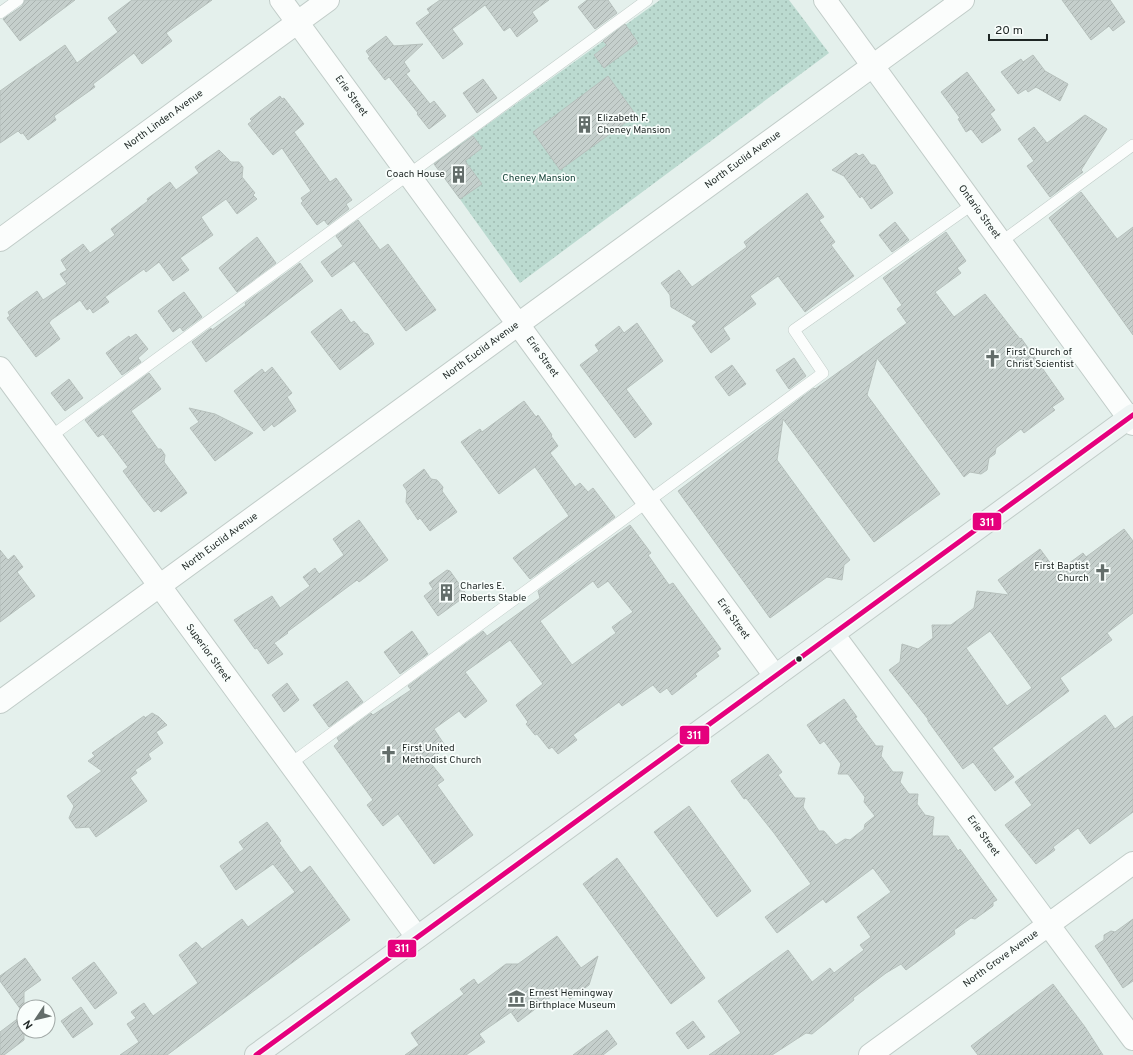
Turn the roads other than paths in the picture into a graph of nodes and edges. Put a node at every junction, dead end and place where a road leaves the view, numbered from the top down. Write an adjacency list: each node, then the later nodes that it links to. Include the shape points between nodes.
1 (18, 0): 7 (lane)
2 (281, 0): 8 (street, Erie Street)
3 (328, 0): 8 (street, North Linden Avenue)
4 (647, 0): 11 (lane)
5 (825, 0): 9 (street, Ontario Street)
6 (963, 0): 9 (street, North Euclid Avenue)
7 (0, 13)
8 (298, 22): 11 (street, Erie Street); 13 (street, North Linden Avenue)
9 (873, 66): 12 (street, Ontario Street); 15 (street, North Euclid Avenue)
10 (1133, 145): 14 (lane)
11 (409, 174): 15 (street, Erie Street); 18 (lane)
12 (973, 204): 14 (street, Ontario Street); 19 (lane, via 794,330 822,373)
13 (0, 240)
14 (1001, 242): 17 (street, Ontario Street)
15 (518, 324): 19 (street, Erie Street); 20 (street, North Euclid Avenue)
16 (0, 368): 18 (street, Superior Street)
17 (1132, 419): 21 (street)
18 (50, 437): 20 (street, Superior Street)
19 (648, 502): 22 (street, Erie Street); 24 (lane)
20 (160, 586): 23 (street, North Euclid Avenue); 24 (street, Superior Street)
21 (833, 634): 22 (street); 26 (street, Erie Street)
22 (775, 676): 27 (street)
23 (0, 702)
24 (290, 764): 27 (street, Superior Street)
25 (1133, 863): 26 (street, North Grove Avenue)
26 (1048, 924): 28 (street, Erie Street); 30 (street, North Grove Avenue)
27 (417, 937): 29 (street)
28 (1133, 1039)
29 (256, 1055)
30 (870, 1055)

